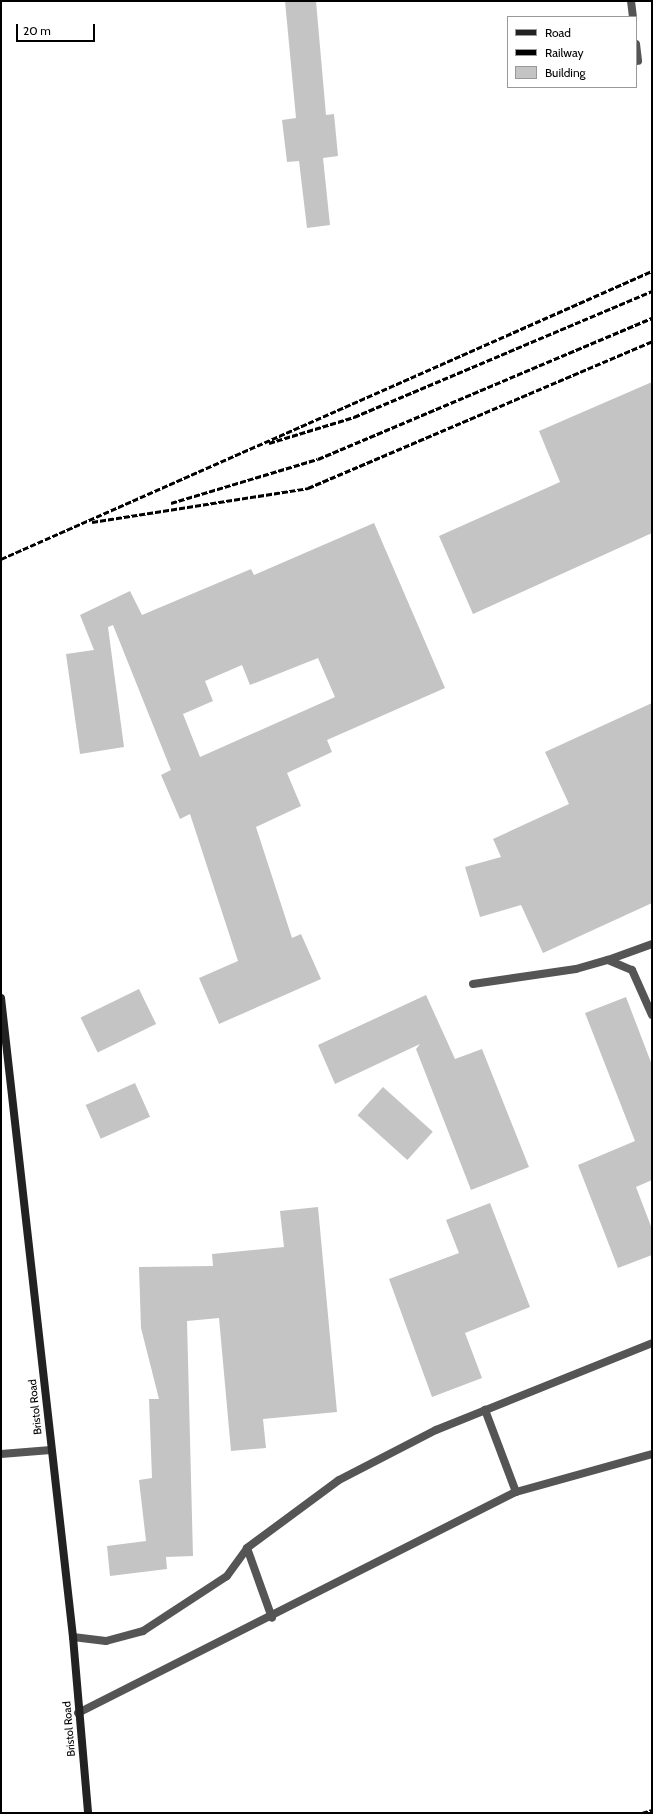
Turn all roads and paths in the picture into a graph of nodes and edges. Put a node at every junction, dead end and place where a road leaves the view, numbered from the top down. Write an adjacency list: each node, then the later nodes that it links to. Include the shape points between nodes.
1 (631, 1): 2 (street)
2 (633, 16)
3 (637, 52): 4 (street)
4 (638, 61)
5 (652, 944): 6 (street)
6 (608, 960): 7 (street, via 576,969); 9 (street, via 632,970)
7 (473, 984)
8 (1, 998): 12 (street, Bristol Road)
9 (652, 1015)
10 (652, 1343): 11 (street)
11 (485, 1410): 15 (street); 16 (street, via 436,1430 339,1480)
12 (51, 1450): 13 (street); 18 (street, Bristol Road)
13 (1, 1454)
14 (652, 1454): 15 (street)
15 (516, 1492): 17 (street)
16 (247, 1548): 17 (street); 18 (street, via 227,1576 143,1631 106,1641)
17 (272, 1618): 19 (street)
18 (73, 1637): 19 (street, Bristol Road)
19 (78, 1714): 20 (street, Bristol Road)
20 (88, 1813)

